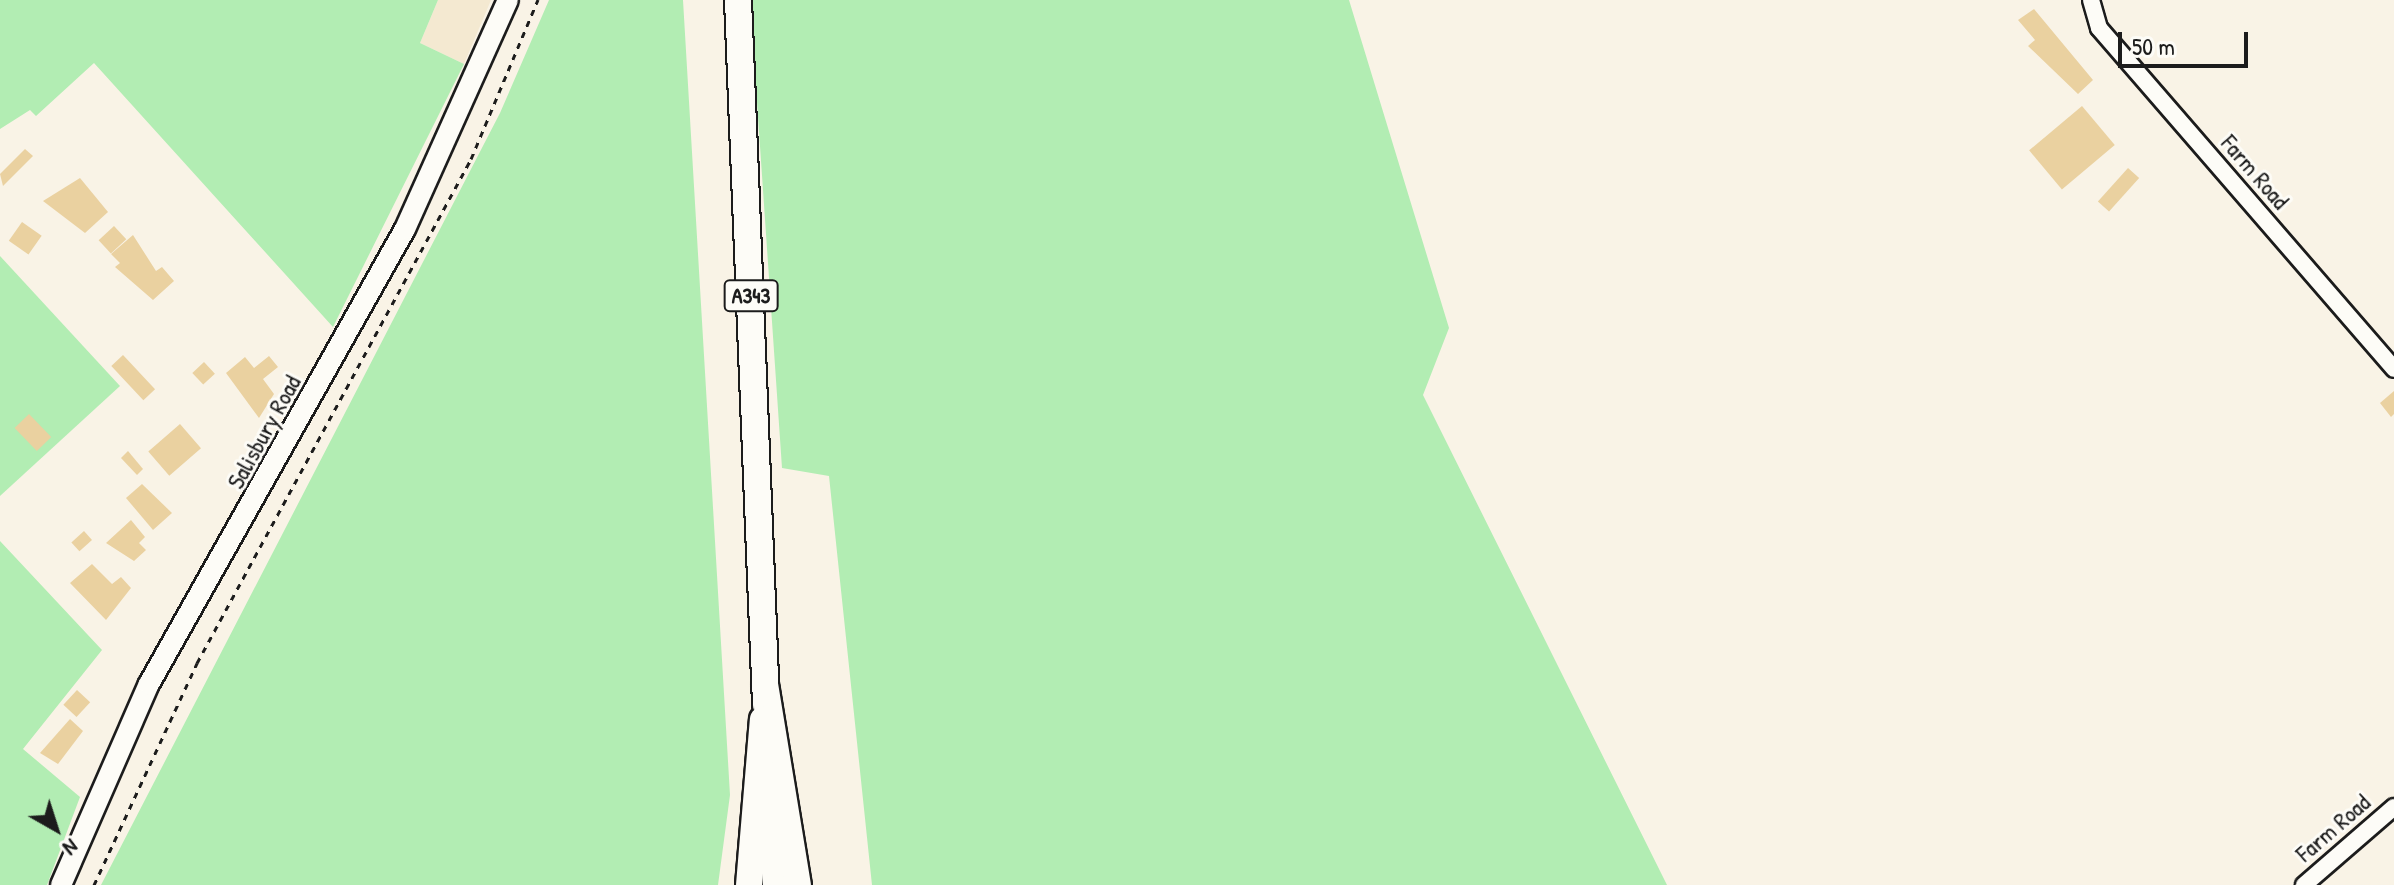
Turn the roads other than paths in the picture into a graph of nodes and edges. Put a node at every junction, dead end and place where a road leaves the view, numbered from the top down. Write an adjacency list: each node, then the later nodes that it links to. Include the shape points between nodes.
1 (508, 0): 7 (street, Salisbury Road, via 405,229 149,684)
2 (738, 0): 5 (main road, A343)
3 (2091, 0): 4 (street, Farm Road, via 2099,28)
4 (2394, 369)
5 (765, 684): 8 (main road); 9 (main road, A343); 10 (main road)
6 (2394, 807): 11 (street, Farm Road)
7 (61, 885)
8 (749, 885)
9 (776, 885)
10 (798, 885)
11 (2304, 885)

